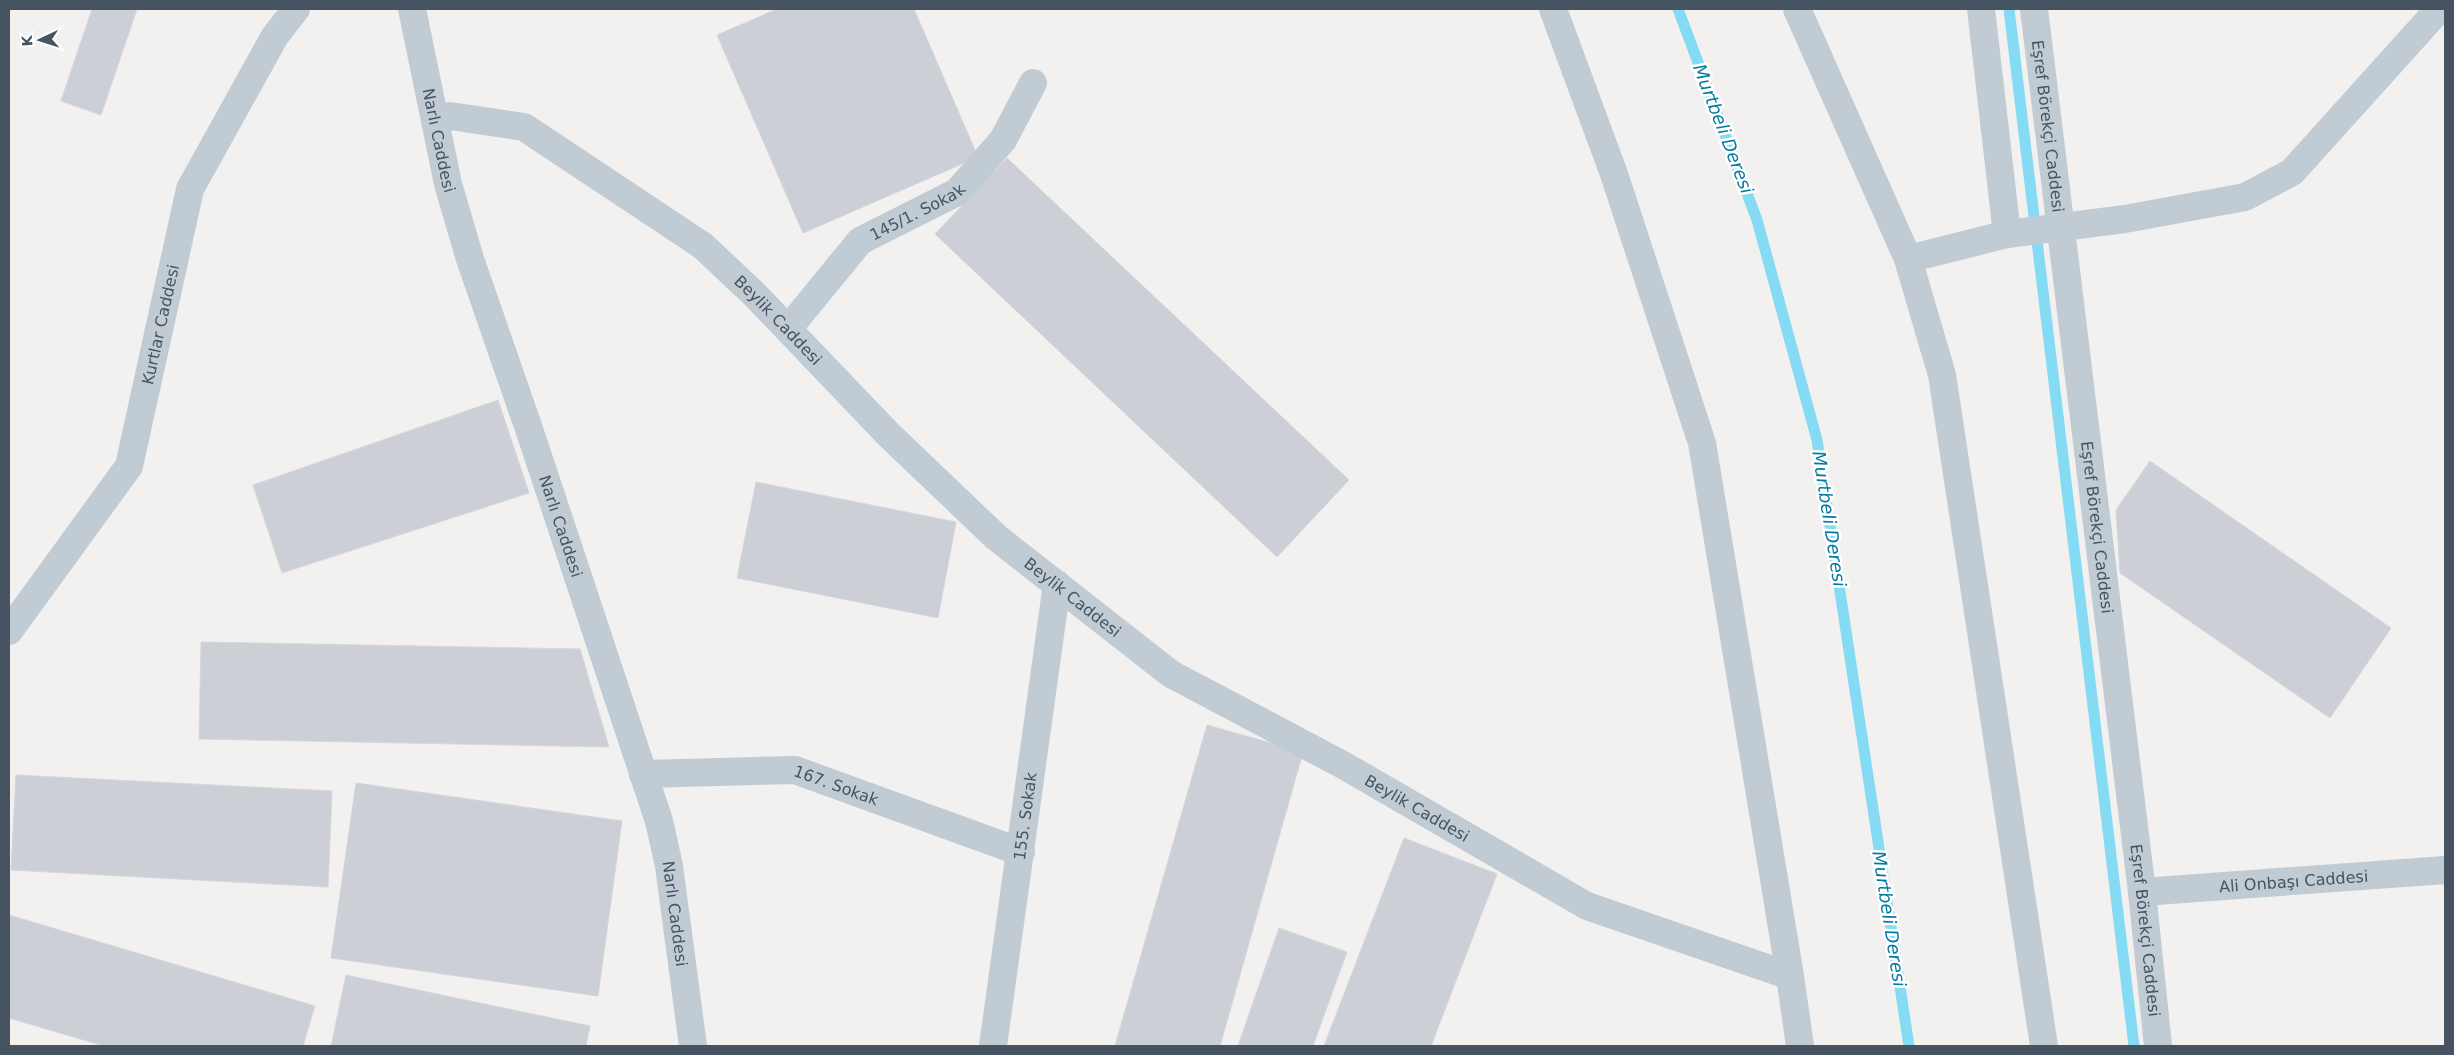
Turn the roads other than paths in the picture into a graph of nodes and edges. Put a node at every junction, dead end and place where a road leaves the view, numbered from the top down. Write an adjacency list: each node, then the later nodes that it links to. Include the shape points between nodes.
1 (296, 9): 15 (street, Kurtlar Caddesi, via 275,36 190,189 129,466)
2 (412, 9): 9 (street, Narlı Caddesi)
3 (1553, 9): 20 (street, via 1614,174 1702,443)
4 (1797, 9): 12 (street)
5 (1981, 9): 11 (street)
6 (2034, 9): 10 (street, Eşref Börekçi Caddesi)
7 (2439, 9): 10 (street, via 2292,172 2245,197 2125,219)
8 (1034, 83): 13 (street, 145/1. Sokak, via 1003,140 957,192 860,241)
9 (436, 123): 13 (street, Beylik Caddesi, via 450,116 524,127 703,246); 16 (street, Narlı Caddesi, via 448,184 470,258)
10 (2058, 227): 11 (street); 19 (street, Eşref Börekçi Caddesi)
11 (2012, 234): 12 (street)
12 (1908, 259): 24 (street, via 1942,375)
13 (788, 329): 14 (street, Beylik Caddesi, via 889,435 996,537)
14 (1057, 584): 17 (street, 155. Sokak); 20 (street, Beylik Caddesi, via 1172,674 1343,765 1587,906)
15 (9, 631)
16 (643, 774): 17 (street, 167. Sokak, via 795,770); 21 (street, Narlı Caddesi, via 659,821 669,866)
17 (1021, 852): 22 (street, 155. Sokak)
18 (2445, 870): 19 (street, Ali Onbaşı Caddesi)
19 (2142, 892): 25 (street, Eşref Börekçi Caddesi)
20 (1790, 976): 23 (street)
21 (692, 1046)
22 (993, 1046)
23 (1800, 1046)
24 (2044, 1046)
25 (2158, 1046)

